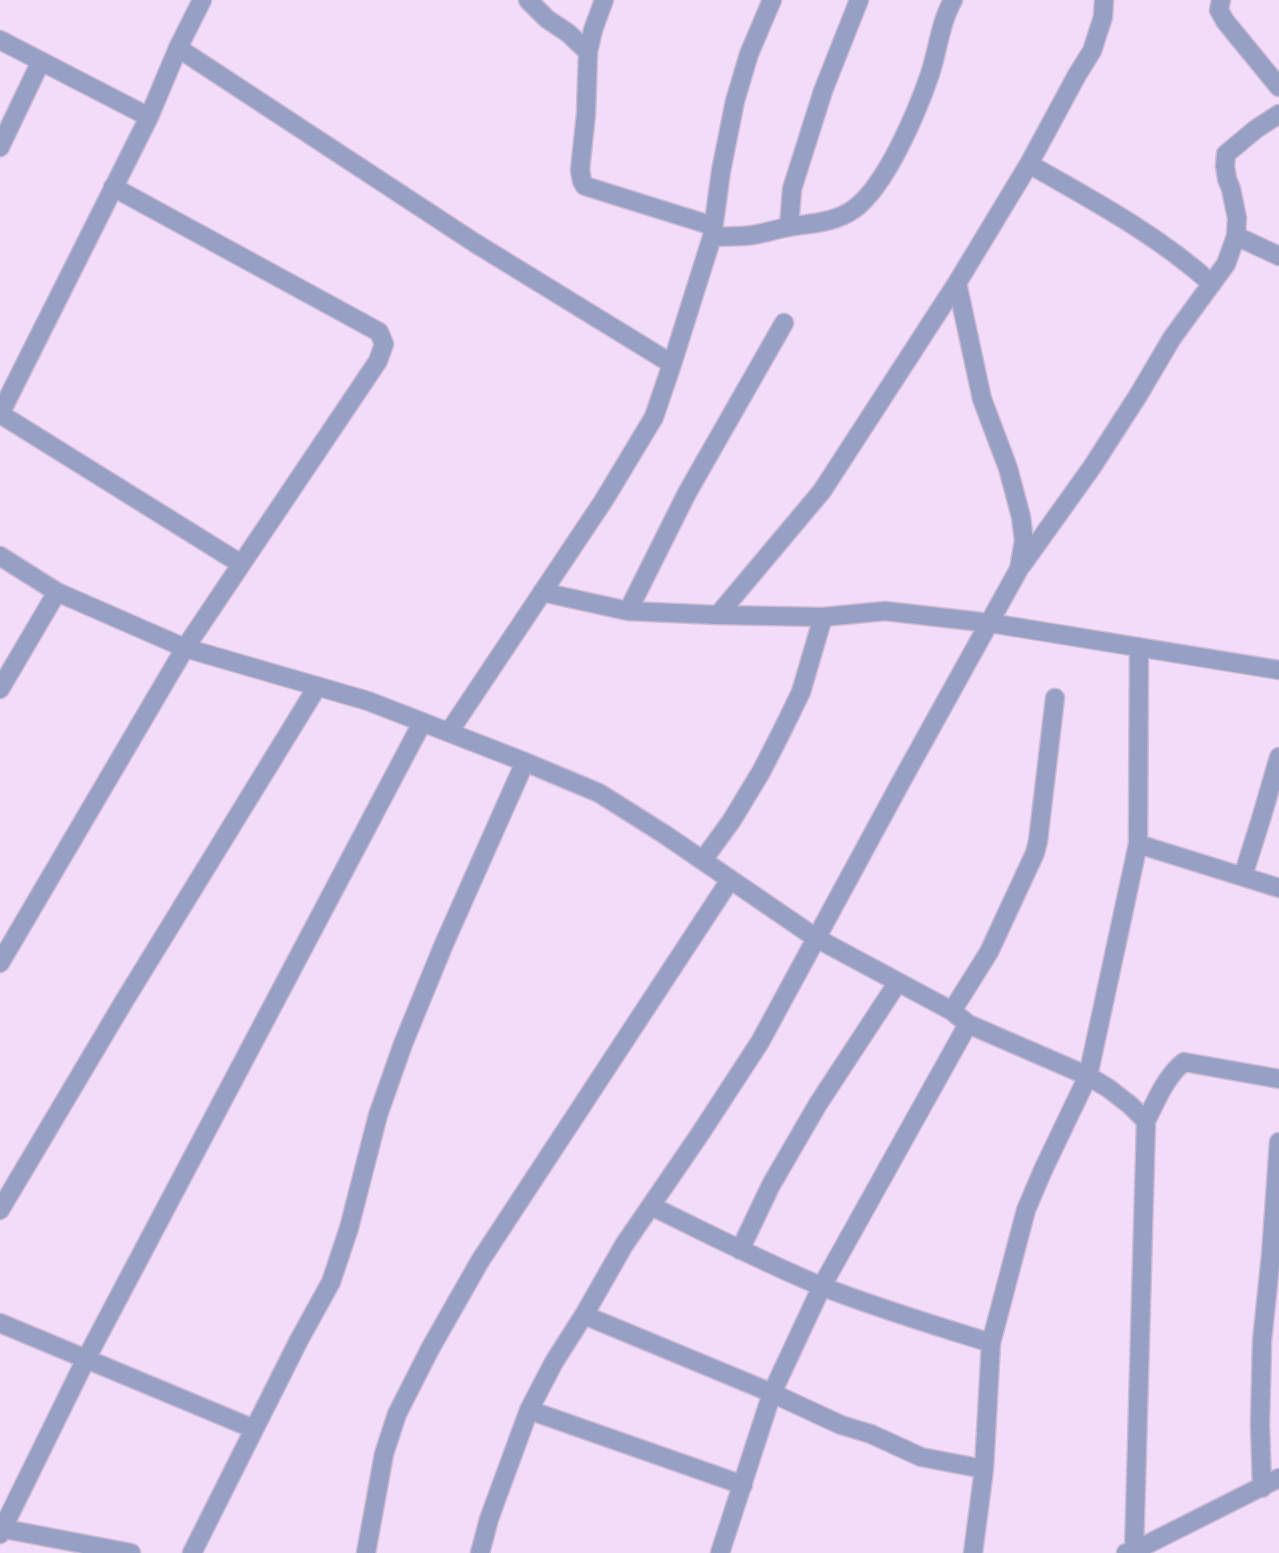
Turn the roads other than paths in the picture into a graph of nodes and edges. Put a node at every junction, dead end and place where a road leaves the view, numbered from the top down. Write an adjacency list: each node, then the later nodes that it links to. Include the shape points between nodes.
1 (202, 0): 10 (street)
2 (528, 0): 11 (street)
3 (604, 0): 11 (street)
4 (772, 0): 20 (street, via 749,54 735,101)
5 (859, 0): 19 (street, via 823,91 792,189)
6 (953, 0): 19 (street, via 912,120 876,187 854,209 829,221)
7 (1104, 0): 17 (street, via 1092,51)
8 (1221, 0): 13 (street, via 1219,10 1225,21)
9 (0, 40): 12 (street)
10 (178, 48): 15 (street); 26 (street, via 476,243)
11 (588, 52): 20 (street, via 582,182)
12 (41, 61): 15 (street); 16 (street)
13 (1279, 87)
14 (1279, 114): 21 (street, via 1226,154 1227,179 1237,218)
15 (149, 117): 18 (street)
16 (0, 147)
17 (1029, 164): 23 (street); 24 (street, via 1154,239)
18 (113, 187): 27 (street); 29 (street, via 379,332 384,344 378,361)
19 (789, 227): 20 (street, via 753,235)
20 (713, 231): 26 (street)
21 (1236, 236): 22 (street); 24 (street, via 1226,264)
22 (1279, 256)
23 (957, 283): 30 (street, via 982,399 1008,468 1021,517 1024,541); 34 (street, via 822,491)
24 (1212, 284): 30 (street, via 1172,338 1092,467)
25 (784, 322): 33 (street, via 687,493)
26 (672, 364): 32 (street, via 654,417)
27 (0, 414): 29 (street)
28 (0, 556): 31 (street)
29 (241, 564): 38 (street)
30 (1019, 569): 36 (street)
31 (57, 592): 38 (street); 41 (street)
32 (542, 592): 33 (street); 44 (street)
33 (628, 611): 34 (street)
34 (718, 615): 35 (street)
35 (823, 617): 36 (street, via 885,611); 48 (street, via 801,692 782,731 732,820)
36 (990, 623): 37 (street); 52 (street)
37 (1139, 647): 39 (street); 47 (street)
38 (185, 648): 40 (street); 53 (street)
39 (1279, 670)
40 (317, 687): 43 (street, via 368,701); 62 (street)
41 (0, 689)
42 (1055, 698): 55 (street, via 1035,853 988,952)
43 (422, 723): 44 (street); 68 (street)
44 (449, 732): 46 (street)
45 (1279, 756): 49 (street)
46 (525, 762): 48 (street, via 599,794); 71 (street, via 403,1044 378,1115 331,1282)
47 (1137, 844): 49 (street); 57 (street)
48 (703, 860): 50 (street)
49 (1243, 876): 51 (street)
50 (730, 880): 52 (street); 80 (street, via 480,1261 430,1349 397,1414 384,1454)
51 (1279, 888)
52 (816, 938): 54 (street); 61 (street, via 759,1042)
53 (0, 963)
54 (898, 982): 55 (street); 63 (street, via 771,1185)
55 (952, 1011): 56 (street)
56 (968, 1024): 57 (street); 64 (street)
57 (1088, 1076): 59 (street, via 1130,1104); 67 (street, via 1026,1210)
58 (1279, 1079): 59 (street, via 1184,1062 1169,1078)
59 (1146, 1121): 77 (street)
60 (1279, 1142): 75 (street, via 1262,1341)
61 (651, 1206): 63 (street); 65 (street)
62 (0, 1210)
63 (740, 1250): 64 (street)
64 (822, 1286): 67 (street); 69 (street)
65 (584, 1315): 69 (street); 70 (street)
66 (0, 1323): 68 (street)
67 (991, 1343): 72 (street)
68 (86, 1359): 71 (street); 76 (street)
69 (772, 1392): 72 (street, via 921,1457); 74 (street)
70 (530, 1410): 74 (street); 81 (street)
71 (254, 1430): 79 (street)
72 (984, 1469): 83 (street)
73 (1279, 1478): 75 (street)
74 (743, 1485): 82 (street)
75 (1262, 1488): 77 (street)
76 (1, 1530): 78 (street)
77 (1131, 1552)
78 (131, 1553)
79 (192, 1553)
80 (366, 1553)
81 (480, 1553)
82 (720, 1553)
83 (973, 1553)

